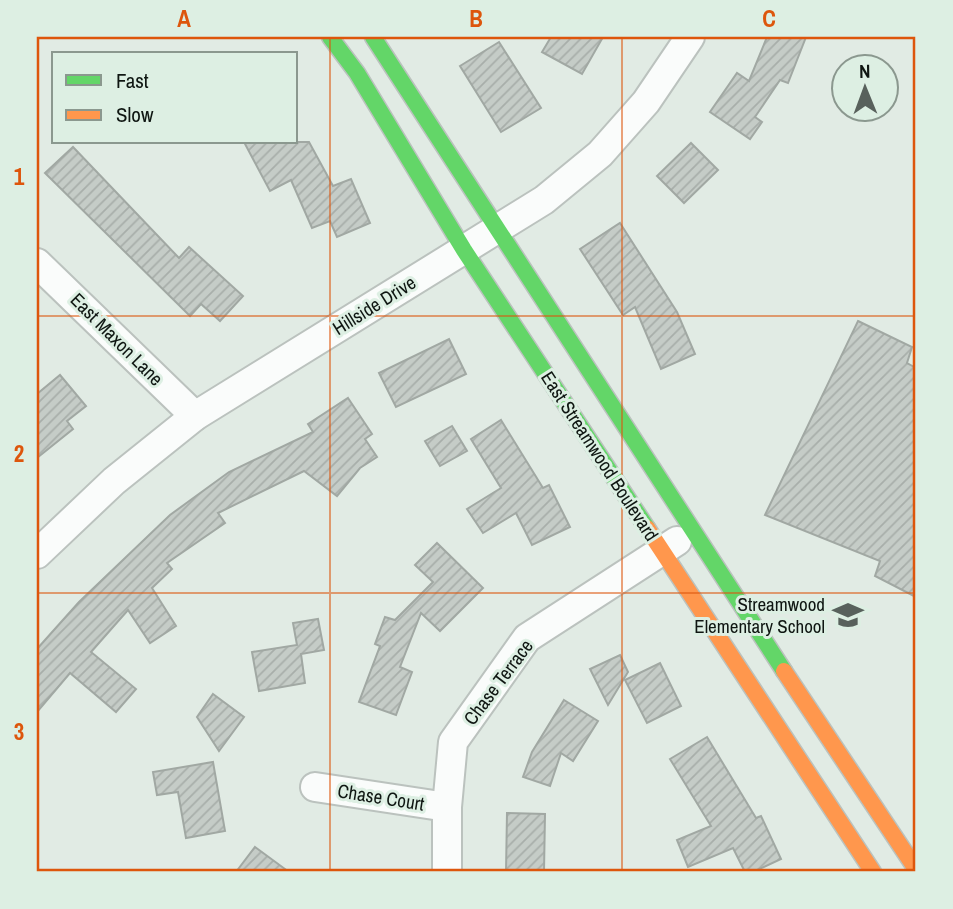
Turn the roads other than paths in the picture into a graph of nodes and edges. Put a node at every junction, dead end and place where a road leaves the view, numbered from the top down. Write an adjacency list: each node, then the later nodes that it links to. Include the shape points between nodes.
1 (330, 37): 5 (street, East Streamwood Boulevard, via 357,73)
2 (373, 37): 4 (street, East Streamwood Boulevard)
3 (690, 37): 4 (street, Hillside Drive, via 646,102 600,154 544,200)
4 (499, 228): 5 (street, Hillside Drive); 8 (street, East Streamwood Boulevard)
5 (464, 250): 7 (street, Hillside Drive); 9 (street, East Streamwood Boulevard)
6 (37, 263): 7 (street, East Maxon Lane)
7 (195, 416): 10 (street, Hillside Drive, via 114,481)
8 (691, 532): 9 (street, Chase Terrace); 13 (street, East Streamwood Boulevard)
9 (662, 551): 12 (street, Chase Terrace, via 527,638 453,742); 15 (street, East Streamwood Boulevard)
10 (37, 554)
11 (315, 787): 12 (street, Chase Court)
12 (447, 807): 14 (street, Chase Terrace)
13 (916, 869)
14 (447, 872)
15 (873, 872)

